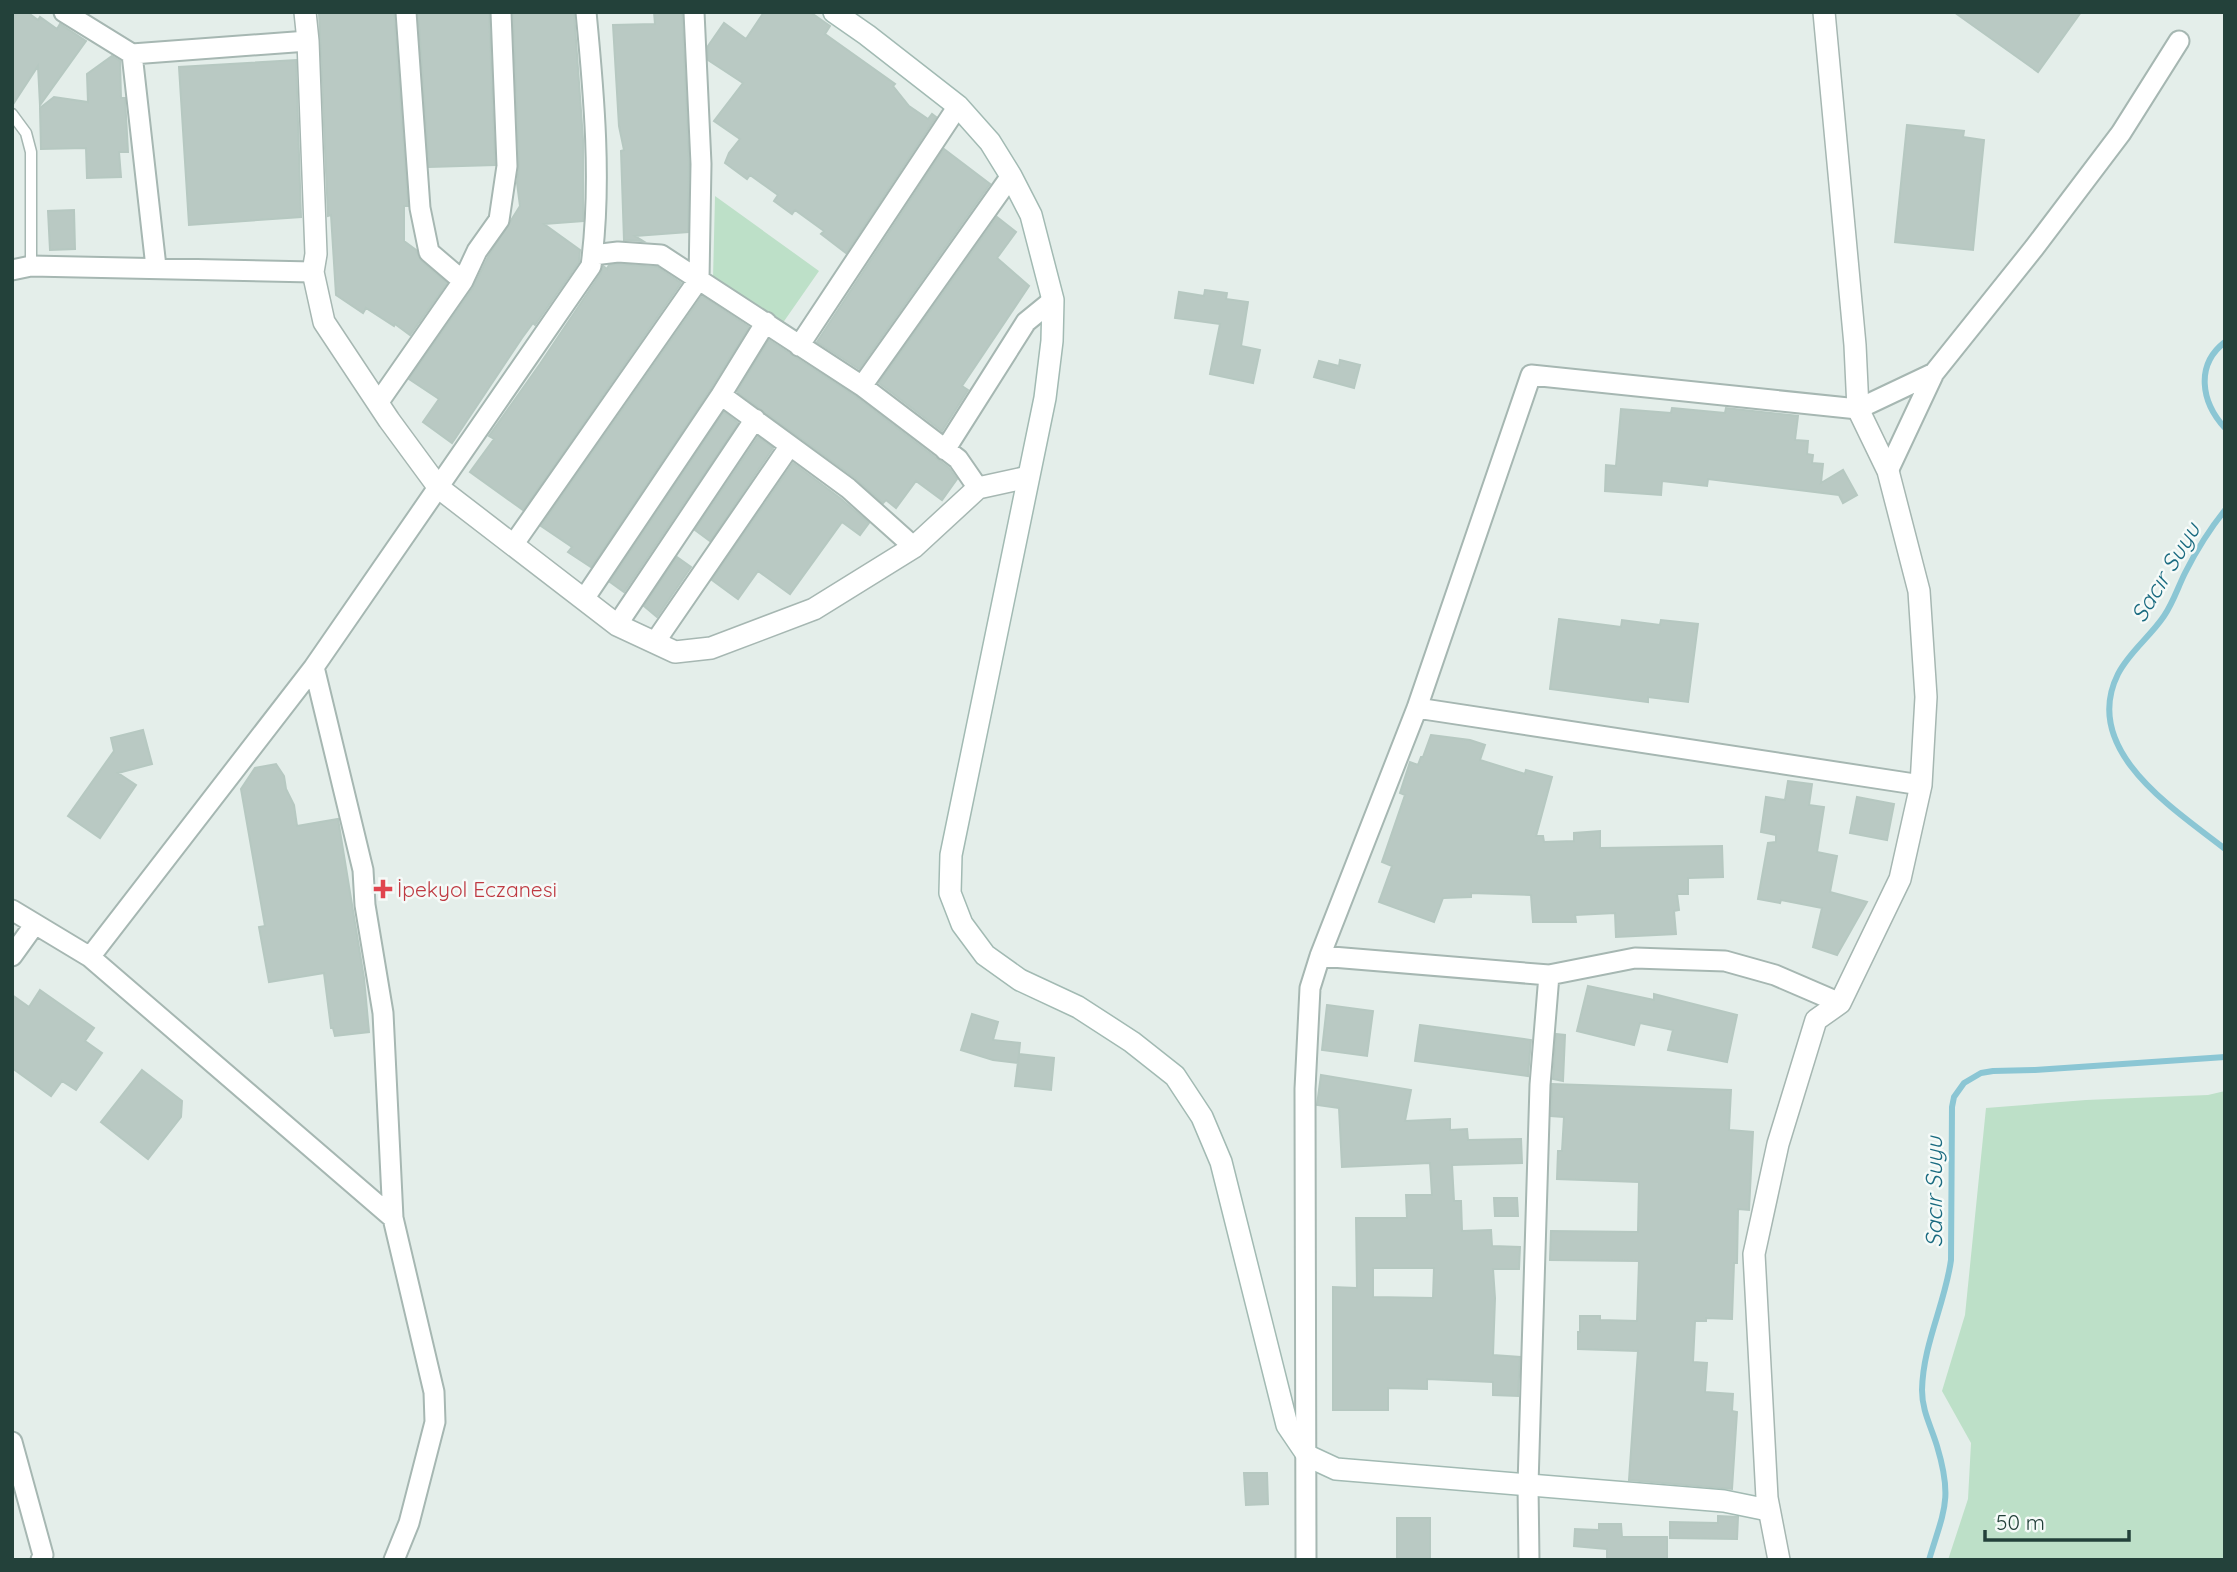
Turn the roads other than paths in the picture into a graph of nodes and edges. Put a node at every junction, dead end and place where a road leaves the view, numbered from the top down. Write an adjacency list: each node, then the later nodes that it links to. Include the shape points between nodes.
1 (64, 12): 11 (street)
2 (305, 12): 9 (street)
3 (406, 12): 20 (street, via 421,208 429,253)
4 (501, 12): 20 (street, via 507,166 499,220)
5 (586, 12): 15 (street, via 594,105)
6 (694, 12): 19 (street, via 701,164)
7 (834, 12): 12 (street)
8 (1824, 12): 28 (street)
9 (308, 41): 11 (street); 18 (street)
10 (2179, 41): 24 (street, via 2121,132)
11 (132, 54): 16 (street)
12 (958, 106): 14 (street, via 990,142); 23 (street)
13 (12, 114): 17 (lane, via 26,133 31,152)
14 (1010, 176): 21 (street, via 1031,215); 25 (street)
15 (593, 255): 19 (street, via 662,255); 34 (street, via 591,265)
16 (156, 267): 17 (street); 18 (street)
17 (22, 268)
18 (313, 272): 27 (street, via 324,322)
19 (699, 279): 22 (street); 36 (street)
20 (463, 281): 27 (street)
21 (1053, 300): 31 (street, via 1026,322); 33 (street, via 1045,398)
22 (766, 322): 23 (street); 26 (street)
23 (799, 346): 25 (street)
24 (1934, 373): 28 (street); 32 (street)
25 (862, 386): 31 (street)
26 (721, 396): 29 (street); 38 (street)
27 (377, 403): 34 (street)
28 (1858, 408): 32 (street); 42 (street, via 1531,375)
29 (755, 419): 30 (street); 39 (street)
30 (789, 447): 37 (street, via 848,488); 40 (street)
31 (945, 450): 35 (street, via 958,459)
32 (1888, 471): 43 (street, via 1919,591 1926,697)
33 (1028, 477): 35 (street); 53 (street, via 950,855 950,893 962,924 985,955 1020,980 1078,1007 1132,1041 1175,1076 1202,1116 1221,1162 1287,1425)
34 (439, 488): 36 (street); 41 (street)
35 (978, 488): 37 (street)
36 (513, 545): 38 (street)
37 (914, 547): 40 (street, via 814,610 711,648 674,652)
38 (584, 599): 39 (street)
39 (617, 625): 40 (street)
40 (655, 642)
41 (314, 667): 48 (street); 51 (street, via 363,870 383,1013)
42 (1417, 708): 43 (street); 47 (street)
43 (1921, 785): 50 (street, via 1900,879)
44 (12, 911): 45 (street)
45 (35, 924): 46 (street); 48 (street)
46 (12, 956)
47 (1320, 956): 49 (street); 53 (street, via 1310,988 1305,1089)
48 (89, 957): 51 (street)
49 (1549, 975): 50 (street, via 1635,958 1725,961 1775,975); 54 (street, via 1540,1085)
50 (1840, 1003): 55 (street, via 1816,1020 1778,1144 1755,1255)
51 (393, 1218): 57 (street, via 434,1392 435,1422 409,1523)
52 (12, 1442): 56 (street)
53 (1308, 1456): 54 (street, via 1336,1469); 58 (street)
54 (1528, 1485): 55 (street, via 1724,1501); 59 (street)
55 (1768, 1510): 60 (street)
56 (41, 1560)
57 (394, 1560)
58 (1306, 1560)
59 (1529, 1560)
60 (1779, 1560)

